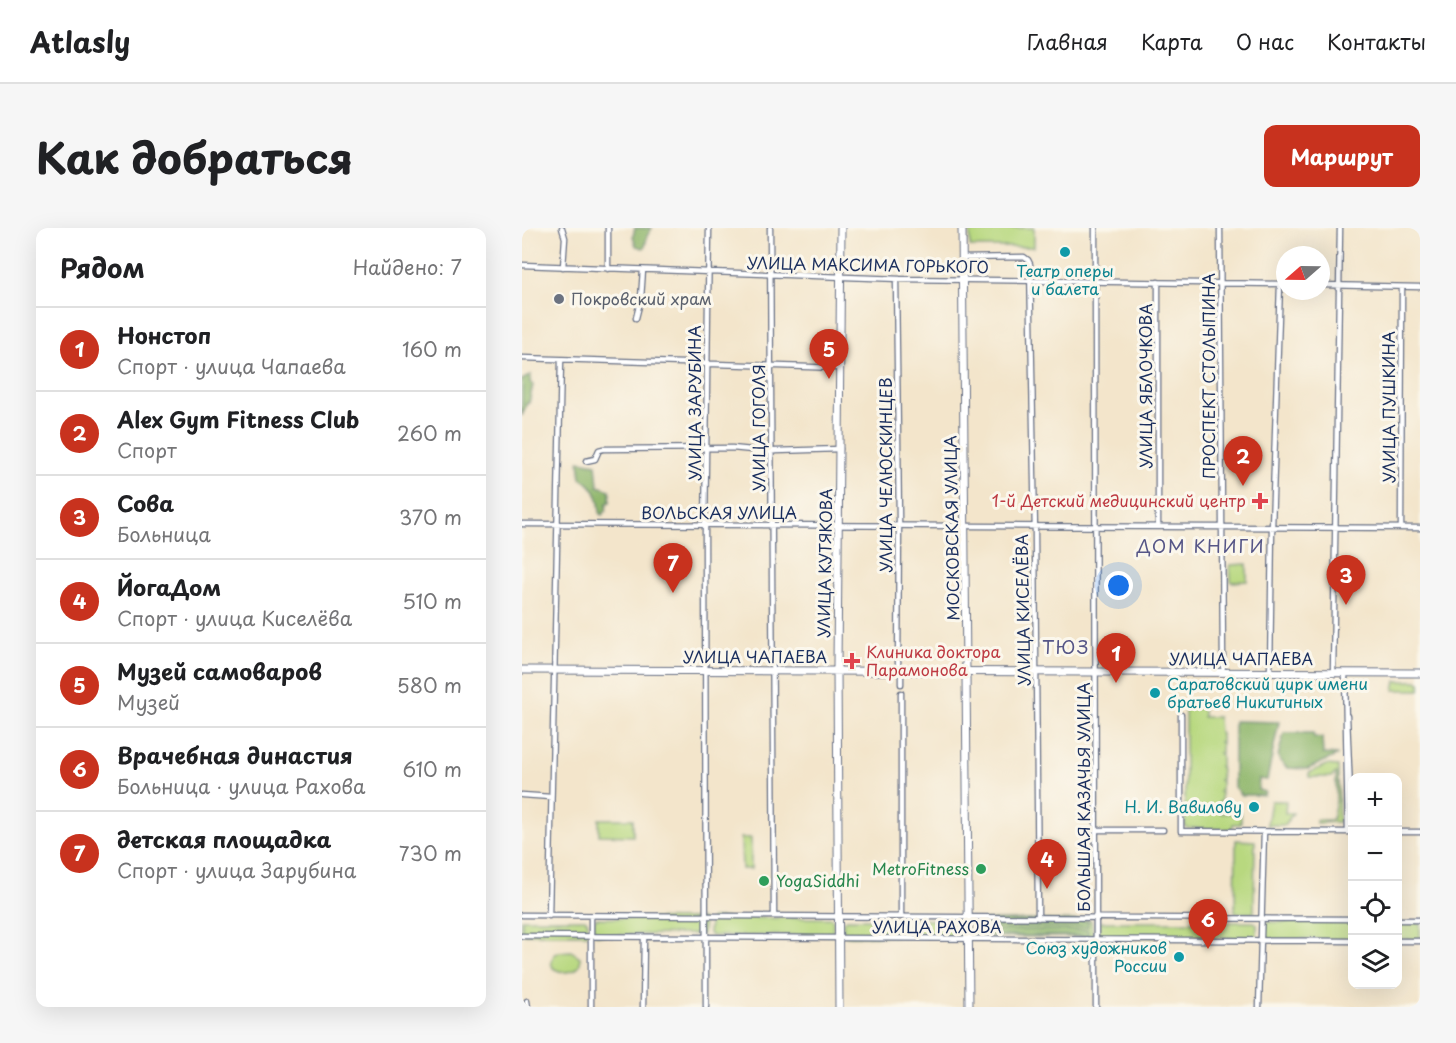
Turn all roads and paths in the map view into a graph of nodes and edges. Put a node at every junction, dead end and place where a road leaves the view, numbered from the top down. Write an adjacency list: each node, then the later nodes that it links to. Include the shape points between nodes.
1 (562, 228): 12 (street)
2 (608, 228): 13 (street)
3 (709, 228): 15 (street, УЛИЦА ЗАРУБИНА)
4 (770, 228): 16 (street, УЛИЦА ГОГОЛЯ)
5 (841, 228): 17 (street, УЛИЦА КУТЯКОВА)
6 (962, 228): 10 (street, МОСКОВСКАЯ УЛИЦА)
7 (1095, 228): 21 (street, БОЛЬШАЯ КАЗАЧЬЯ УЛИЦА)
8 (1220, 228): 23 (street, ПРОСПЕКТ СТОЛЫПИНА)
9 (1340, 228): 26 (street)
10 (962, 258): 19 (street, МОСКОВСКАЯ УЛИЦА); 20 (street, УЛИЦА КИСЕЛЁВА, via 1024,257 1030,264)
11 (522, 265): 12 (street, УЛИЦА МАКСИМА ГОРЬКОГО)
12 (563, 267): 13 (street, УЛИЦА МАКСИМА ГОРЬКОГО)
13 (608, 269): 14 (street, УЛИЦА МАКСИМА ГОРЬКОГО)
14 (643, 270): 15 (street, УЛИЦА МАКСИМА ГОРЬКОГО); 30 (street)
15 (708, 273): 16 (street, УЛИЦА МАКСИМА ГОРЬКОГО); 33 (street, УЛИЦА ЗАРУБИНА)
16 (770, 275): 17 (street, УЛИЦА МАКСИМА ГОРЬКОГО); 34 (street, УЛИЦА ГОГОЛЯ)
17 (841, 277): 18 (street, УЛИЦА МАКСИМА ГОРЬКОГО); 35 (street, УЛИЦА КУТЯКОВА)
18 (896, 279): 19 (street, УЛИЦА МАКСИМА ГОРЬКОГО); 47 (street, УЛИЦА ЧЕЛЮСКИНЦЕВ)
19 (963, 280): 20 (street, УЛИЦА МАКСИМА ГОРЬКОГО); 44 (street, МОСКОВСКАЯ УЛИЦА)
20 (1030, 281): 21 (street, УЛИЦА МАКСИМА ГОРЬКОГО); 45 (street, УЛИЦА КИСЕЛЁВА)
21 (1096, 281): 22 (street, УЛИЦА МАКСИМА ГОРЬКОГО); 48 (street, БОЛЬШАЯ КАЗАЧЬЯ УЛИЦА)
22 (1158, 282): 23 (street, УЛИЦА МАКСИМА ГОРЬКОГО); 49 (street, УЛИЦА ЯБЛОЧКОВА)
23 (1220, 283): 24 (street, УЛИЦА МАКСИМА ГОРЬКОГО); 50 (street, ПРОСПЕКТ СТОЛЫПИНА)
24 (1276, 284)
25 (1330, 285): 26 (street)
26 (1339, 285): 27 (street); 52 (street)
27 (1402, 287): 28 (street); 53 (street, УЛИЦА ПУШКИНА)
28 (1420, 287)
29 (1281, 300): 51 (street)
30 (636, 318)
31 (522, 358): 32 (street)
32 (561, 360): 33 (street); 41 (street)
33 (707, 365): 34 (street); 36 (street, УЛИЦА ЗАРУБИНА)
34 (771, 366): 35 (street); 38 (street, УЛИЦА ГОГОЛЯ)
35 (840, 368): 37 (street, УЛИЦА КУТЯКОВА)
36 (706, 448): 38 (street); 39 (street, via 599,450 595,459); 42 (street, УЛИЦА ЗАРУБИНА)
37 (840, 449): 38 (street); 46 (street, УЛИЦА КУТЯКОВА)
38 (772, 451): 43 (street, УЛИЦА ГОГОЛЯ)
39 (586, 461)
40 (522, 524): 41 (street, ВОЛЬСКАЯ УЛИЦА)
41 (556, 524): 42 (street, ВОЛЬСКАЯ УЛИЦА); 57 (street)
42 (705, 525): 43 (street, ВОЛЬСКАЯ УЛИЦА); 58 (street, УЛИЦА ЗАРУБИНА)
43 (771, 525): 46 (street, ВОЛЬСКАЯ УЛИЦА); 59 (street, УЛИЦА ГОГОЛЯ)
44 (965, 525): 45 (street, ВОЛЬСКАЯ УЛИЦА); 47 (street, ВОЛЬСКАЯ УЛИЦА); 62 (street, МОСКОВСКАЯ УЛИЦА)
45 (1034, 525): 48 (street, ВОЛЬСКАЯ УЛИЦА); 63 (street, УЛИЦА КИСЕЛЁВА)
46 (839, 526): 47 (street, ВОЛЬСКАЯ УЛИЦА); 60 (street, УЛИЦА КУТЯКОВА)
47 (899, 526): 61 (street, УЛИЦА ЧЕЛЮСКИНЦЕВ)
48 (1095, 526): 49 (street, ВОЛЬСКАЯ УЛИЦА); 64 (street, БОЛЬШАЯ КАЗАЧЬЯ УЛИЦА)
49 (1158, 526): 50 (street, ВОЛЬСКАЯ УЛИЦА)
50 (1222, 527): 51 (street, ВОЛЬСКАЯ УЛИЦА); 55 (street, ПРОСПЕКТ СТОЛЫПИНА)
51 (1272, 527): 52 (street, ВОЛЬСКАЯ УЛИЦА); 65 (street)
52 (1336, 528): 53 (street, ВОЛЬСКАЯ УЛИЦА); 66 (street)
53 (1401, 528): 54 (street, ВОЛЬСКАЯ УЛИЦА)
54 (1420, 528)
55 (1223, 667)
56 (522, 670): 57 (street, УЛИЦА ЧАПАЕВА)
57 (554, 670): 58 (street, УЛИЦА ЧАПАЕВА); 73 (street)
58 (705, 671): 59 (street, УЛИЦА ЧАПАЕВА); 84 (street, УЛИЦА ЗАРУБИНА)
59 (772, 671): 60 (street, УЛИЦА ЧАПАЕВА); 85 (street, УЛИЦА ГОГОЛЯ)
60 (837, 671): 61 (street, УЛИЦА ЧАПАЕВА); 86 (street, УЛИЦА КУТЯКОВА)
61 (900, 671): 62 (street, УЛИЦА ЧАПАЕВА); 69 (street, УЛИЦА ЧЕЛЮСКИНЦЕВ)
62 (967, 671): 63 (street, УЛИЦА ЧАПАЕВА); 88 (street, МОСКОВСКАЯ УЛИЦА)
63 (1036, 671): 64 (street, УЛИЦА ЧАПАЕВА); 89 (street, УЛИЦА КИСЕЛЁВА)
64 (1096, 672): 65 (street, УЛИЦА ЧАПАЕВА); 75 (street, БОЛЬШАЯ КАЗАЧЬЯ УЛИЦА)
65 (1270, 673): 66 (street, УЛИЦА ЧАПАЕВА)
66 (1333, 673): 67 (street, УЛИЦА ЧАПАЕВА)
67 (1345, 673): 68 (street, УЛИЦА ЧАПАЕВА); 74 (street)
68 (1420, 673)
69 (901, 684)
70 (901, 693): 87 (street)
71 (1181, 715): 77 (street, via 1181,831)
72 (522, 795): 73 (street)
73 (551, 797): 82 (street)
74 (1350, 827)
75 (1095, 830): 76 (street); 90 (street, БОЛЬШАЯ КАЗАЧЬЯ УЛИЦА)
76 (1163, 830)
77 (1264, 832): 78 (street); 92 (street)
78 (1348, 832)
79 (1402, 832): 80 (street)
80 (1420, 832)
81 (522, 915): 82 (street, УЛИЦА РАХОВА)
82 (549, 916): 83 (street, УЛИЦА РАХОВА)
83 (591, 916): 84 (street, УЛИЦА РАХОВА); 96 (street)
84 (707, 916): 85 (street, УЛИЦА РАХОВА); 98 (street, УЛИЦА ЗАРУБИНА)
85 (774, 916): 86 (street, УЛИЦА РАХОВА)
86 (839, 916): 87 (street, УЛИЦА РАХОВА); 99 (street, УЛИЦА КУТЯКОВА)
87 (901, 917): 88 (street, УЛИЦА РАХОВА)
88 (969, 918): 89 (street, УЛИЦА РАХОВА); 100 (street, МОСКОВСКАЯ УЛИЦА)
89 (1038, 918): 90 (street, УЛИЦА РАХОВА)
90 (1095, 919): 92 (street); 101 (street, БОЛЬШАЯ КАЗАЧЬЯ УЛИЦА)
91 (1348, 919): 92 (street)
92 (1262, 920): 102 (street)
93 (1402, 920): 94 (street)
94 (1420, 920)
95 (522, 936): 96 (street, УЛИЦА РАХОВА)
96 (591, 936): 97 (street, УЛИЦА РАХОВА); 108 (street)
97 (644, 937): 98 (street, УЛИЦА РАХОВА); 109 (street)
98 (706, 937): 99 (street, УЛИЦА РАХОВА); 110 (street, УЛИЦА ЗАРУБИНА)
99 (838, 938): 100 (street, УЛИЦА РАХОВА); 111 (street, УЛИЦА КУТЯКОВА)
100 (969, 939): 101 (street, УЛИЦА РАХОВА); 112 (street, МОСКОВСКАЯ УЛИЦА)
101 (1095, 939): 102 (street, УЛИЦА РАХОВА); 113 (street, БОЛЬШАЯ КАЗАЧЬЯ УЛИЦА)
102 (1262, 940): 103 (street, УЛИЦА РАХОВА); 114 (street)
103 (1348, 941)
104 (1402, 941): 105 (street)
105 (1420, 941)
106 (527, 1001): 107 (street)
107 (528, 1007)
108 (591, 1007)
109 (643, 1007)
110 (706, 1007)
111 (839, 1007)
112 (969, 1007)
113 (1096, 1007)
114 (1259, 1007)

